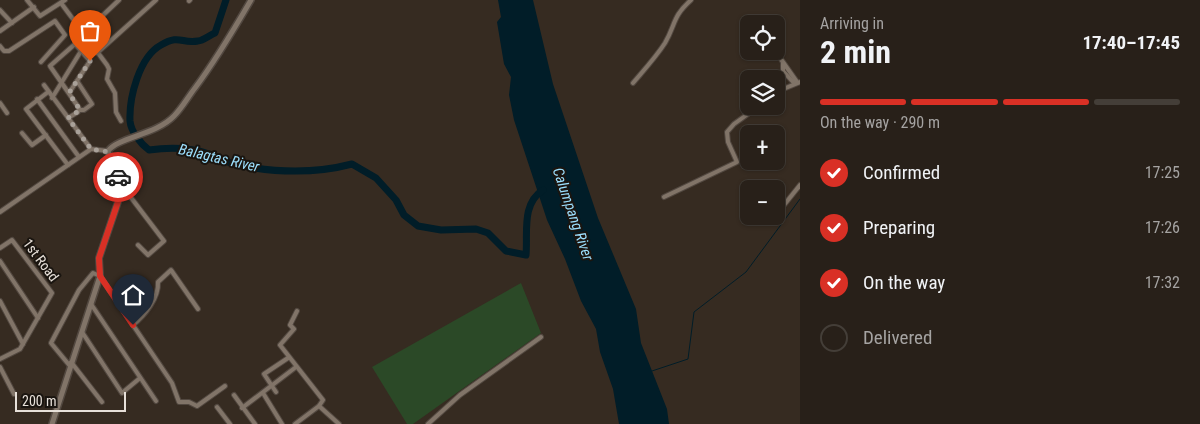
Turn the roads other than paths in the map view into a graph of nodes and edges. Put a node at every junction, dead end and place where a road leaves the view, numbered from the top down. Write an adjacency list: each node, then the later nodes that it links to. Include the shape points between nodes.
1 (27, 0): 8 (street)
2 (65, 0): 7 (street)
3 (119, 0): 12 (street)
4 (156, 0): 15 (street)
5 (251, 0): 37 (street, via 221,53 175,116 146,134 114,144)
6 (691, 0): 21 (street, via 675,18 661,48)
7 (61, 3): 8 (street, via 40,16); 12 (street)
8 (34, 7): 10 (street)
9 (0, 10): 10 (street)
10 (12, 23): 11 (street)
11 (0, 31)
12 (83, 34): 15 (street)
13 (0, 46): 17 (street, via 9,51 55,21 65,35)
14 (81, 50): 18 (street, via 90,61); 20 (street); 20 (street, via 75,44 50,66)
15 (97, 52): 33 (street, via 109,69 107,79 115,93 116,112)
16 (782, 60): 19 (street, via 783,71)
17 (41, 62)
18 (77, 81): 25 (street); 29 (street, via 92,104)
19 (797, 82): 23 (street)
20 (62, 83): 25 (street); 26 (street)
21 (633, 83)
22 (44, 84): 24 (street)
23 (785, 88)
24 (48, 92): 26 (street); 27 (street)
25 (69, 93): 29 (street)
26 (52, 98): 32 (street)
27 (37, 99): 35 (street, via 26,109); 38 (street)
28 (1, 106): 30 (street)
29 (80, 110): 32 (street)
30 (7, 113)
31 (746, 115): 42 (street, via 727,132 737,162)
32 (68, 118): 36 (street)
33 (121, 120)
34 (22, 133): 35 (street, via 32,145)
35 (46, 135): 39 (street)
36 (91, 149): 37 (street); 38 (street)
37 (108, 152): 41 (street)
38 (79, 157): 39 (street)
39 (68, 165): 44 (street)
40 (800, 185): 43 (street)
41 (122, 190): 45 (street, via 164,241 148,255); 48 (street, via 99,258)
42 (664, 197)
43 (785, 204)
44 (0, 212)
45 (138, 245)
46 (0, 248): 53 (street, 1st Road, via 12,240 52,293)
47 (0, 260): 53 (street)
48 (100, 276): 50 (street); 54 (street); 60 (street, via 93,273 79,290 51,342)
49 (0, 302): 57 (street)
50 (92, 304): 55 (street); 63 (street)
51 (198, 309): 54 (street, via 171,270 158,282 150,307)
52 (297, 311): 58 (street, via 290,325 294,329 280,345)
53 (38, 318): 57 (street)
54 (133, 325): 64 (street, via 172,383 179,402 190,402 196,406)
55 (82, 331): 60 (street); 63 (street, via 122,393)
56 (541, 337): 81 (street, via 460,395)
57 (23, 344): 59 (street)
58 (288, 358): 61 (street); 65 (street, via 264,374)
59 (0, 360)
60 (71, 364): 70 (street); 75 (street)
61 (296, 366): 65 (street); 72 (street, via 323,400)
62 (0, 367): 68 (street)
63 (140, 378): 71 (street)
64 (225, 386)
65 (273, 386): 66 (street); 67 (street)
66 (276, 392)
67 (263, 393): 74 (street); 78 (street)
68 (14, 394)
69 (234, 395): 74 (street)
70 (102, 402)
71 (156, 402)
72 (319, 406): 79 (street); 80 (street)
73 (217, 407): 76 (street)
74 (242, 408): 77 (street)
75 (52, 424)
76 (230, 424)
77 (255, 424)
78 (282, 424)
79 (295, 424)
80 (339, 424)
81 (428, 424)

